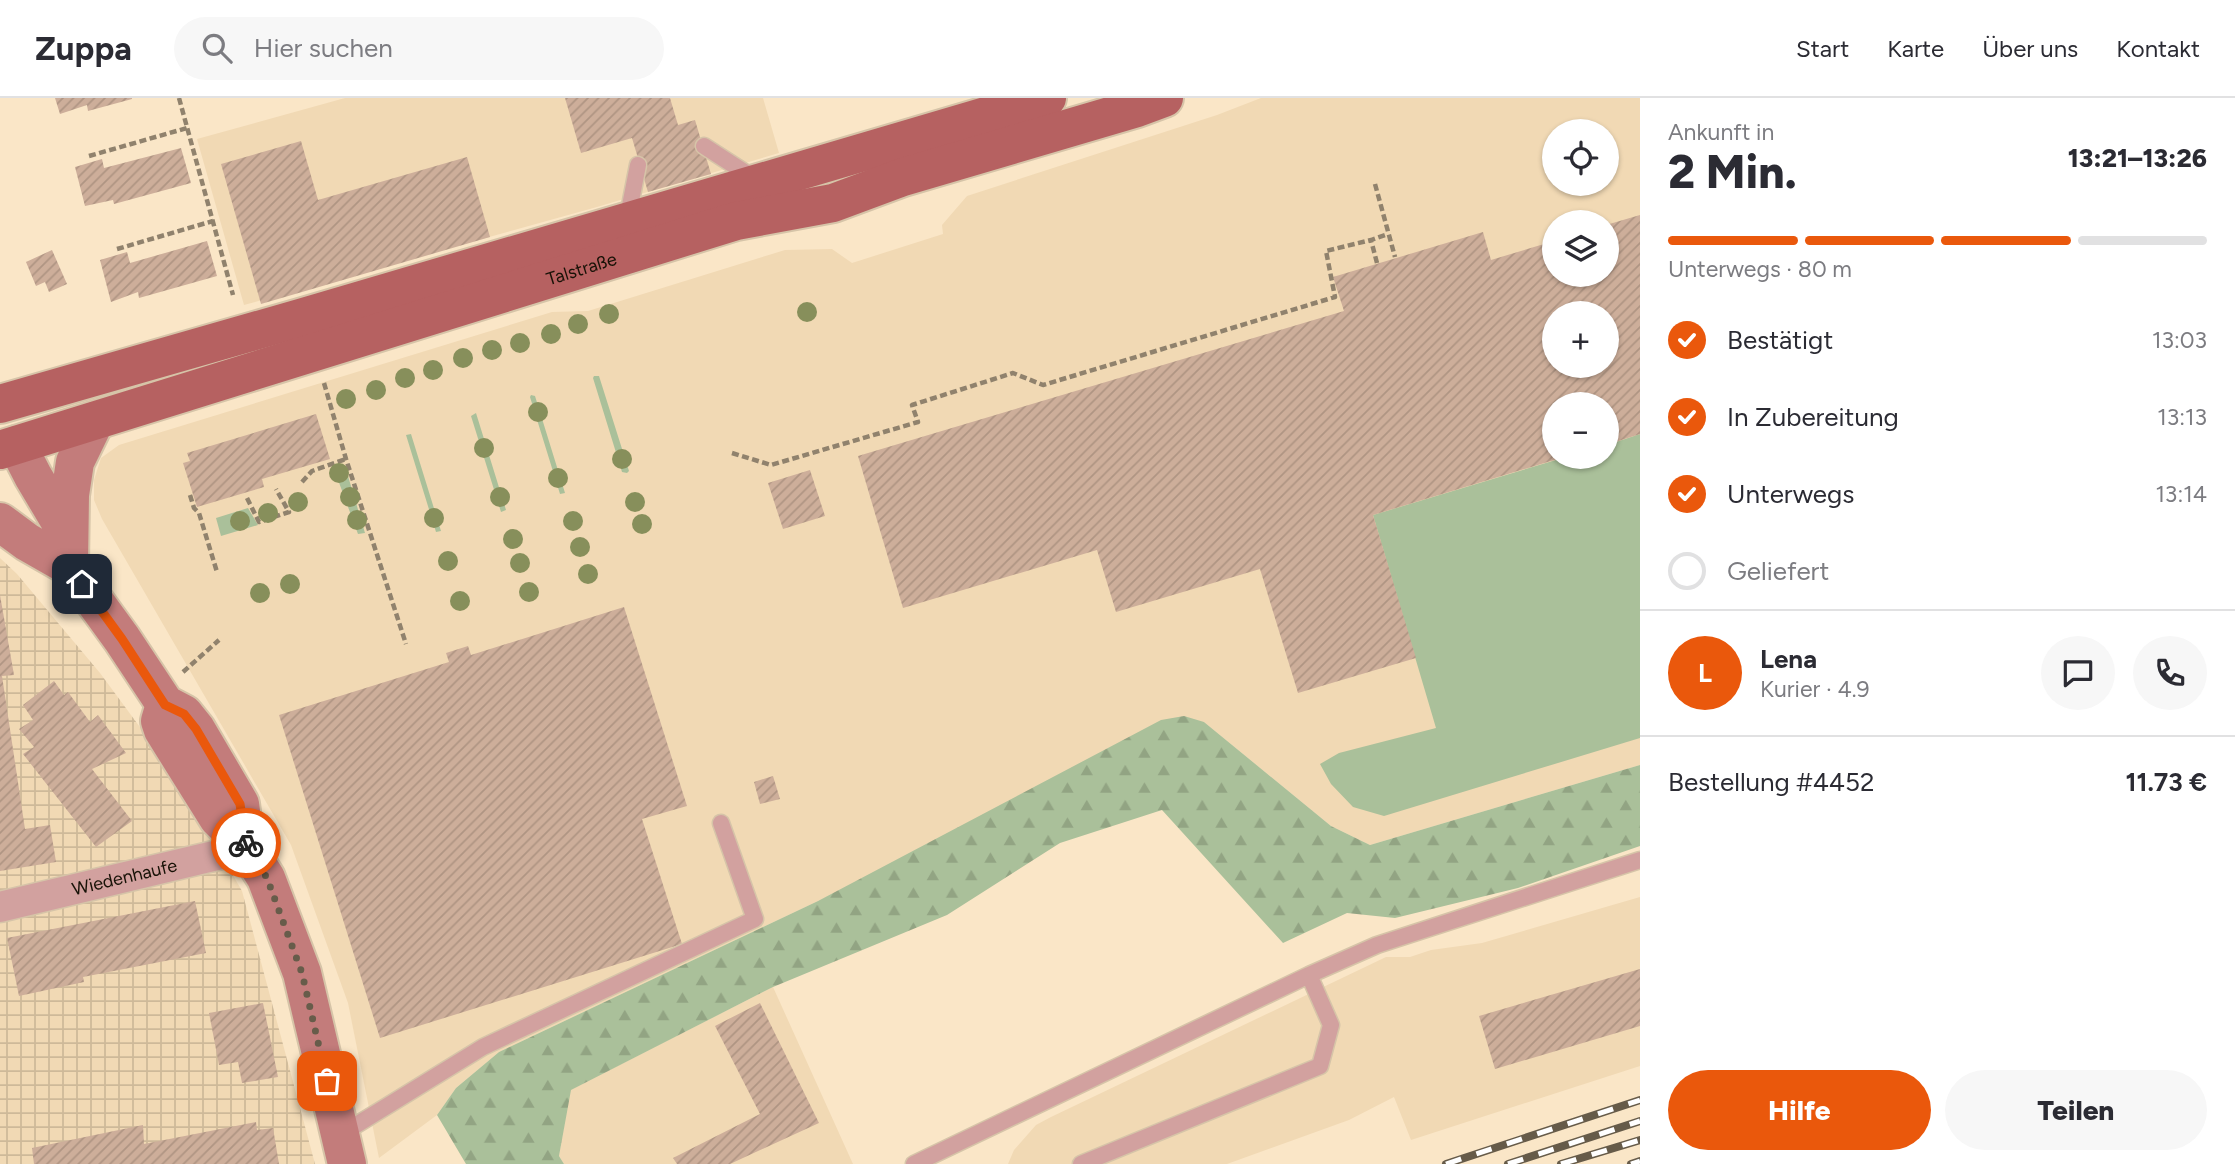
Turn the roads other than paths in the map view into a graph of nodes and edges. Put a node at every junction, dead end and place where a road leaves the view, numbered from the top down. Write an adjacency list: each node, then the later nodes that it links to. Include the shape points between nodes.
1 (1047, 98): 5 (main road, Talstraße)
2 (1164, 98): 8 (main road, Talstraße, via 903,177 833,203 736,221)
3 (704, 146): 5 (lane)
4 (638, 165): 6 (lane)
5 (760, 182): 6 (main road, Talstraße)
6 (627, 221): 7 (main road, Talstraße)
7 (1, 402): 9 (main road)
8 (95, 421): 9 (main road, Talstraße); 12 (street, via 75,462)
9 (8, 447): 12 (street, via 33,476)
10 (0, 496): 11 (street)
11 (13, 532): 12 (street)
12 (68, 551): 14 (street, via 162,699 163,730 218,818)
13 (721, 823): 18 (lane, via 755,919 483,1046)
14 (246, 846): 16 (street, Wiedenhaufe); 18 (street, via 267,878 302,973)
15 (1640, 860): 17 (lane, via 1377,944)
16 (0, 907)
17 (1309, 975): 19 (lane); 20 (lane, via 1331,1025 1320,1066)
18 (344, 1149)
19 (914, 1164)
20 (1081, 1164)

